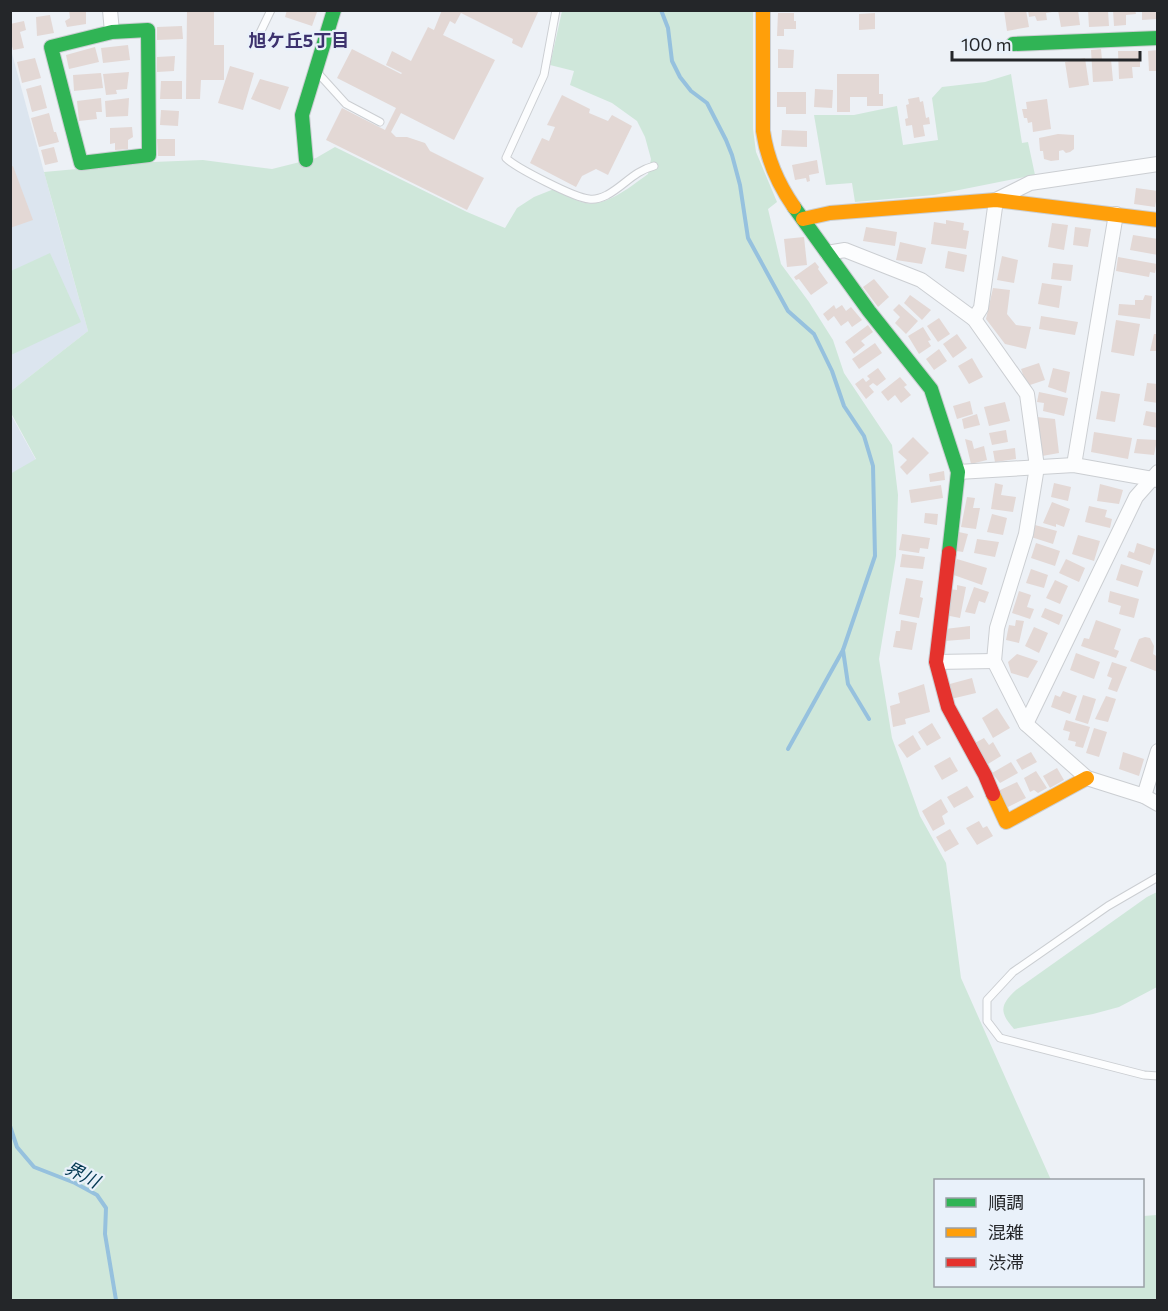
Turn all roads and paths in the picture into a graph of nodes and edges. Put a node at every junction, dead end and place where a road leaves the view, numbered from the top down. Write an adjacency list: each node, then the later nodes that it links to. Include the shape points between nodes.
1 (110, 10): 6 (street)
2 (271, 10): 7 (lane)
3 (334, 10): 10 (street)
4 (556, 10): 14 (lane, via 544,75 506,158 546,182 586,199 609,194 634,174)
5 (763, 10): 17 (street, via 765,146 777,179)
6 (112, 32): 6 (street, via 148,30 149,155 81,163 51,47)
7 (259, 35)
8 (1158, 38): 9 (street)
9 (1013, 44)
10 (316, 70): 11 (lane, via 346,104); 12 (street, via 302,115)
11 (380, 122)
12 (306, 160)
13 (1158, 164): 15 (street, via 1030,183)
14 (654, 166)
15 (996, 200): 16 (street); 17 (street, via 830,213); 20 (street, via 981,308)
16 (1116, 213): 18 (street); 21 (street)
17 (802, 219): 19 (street)
18 (1158, 220)
19 (827, 253): 20 (street, via 845,250 921,279); 23 (street, via 931,389)
20 (974, 319): 22 (street, via 1027,394)
21 (1074, 465): 22 (street); 24 (street)
22 (1037, 467): 23 (street); 25 (street, via 1026,534 998,628)
23 (958, 472): 26 (street)
24 (1155, 477): 27 (street, via 1136,497)
25 (994, 661): 26 (street); 27 (street)
26 (936, 662): 29 (street, via 948,707 1006,822)
27 (1026, 724): 29 (street)
28 (1158, 750): 30 (street)
29 (1087, 778): 30 (street)
30 (1144, 796): 31 (street)
31 (1158, 804)
32 (1158, 877): 33 (lane, via 1108,906 1013,972 987,1000 987,1021 1000,1038)
33 (1158, 1076)

